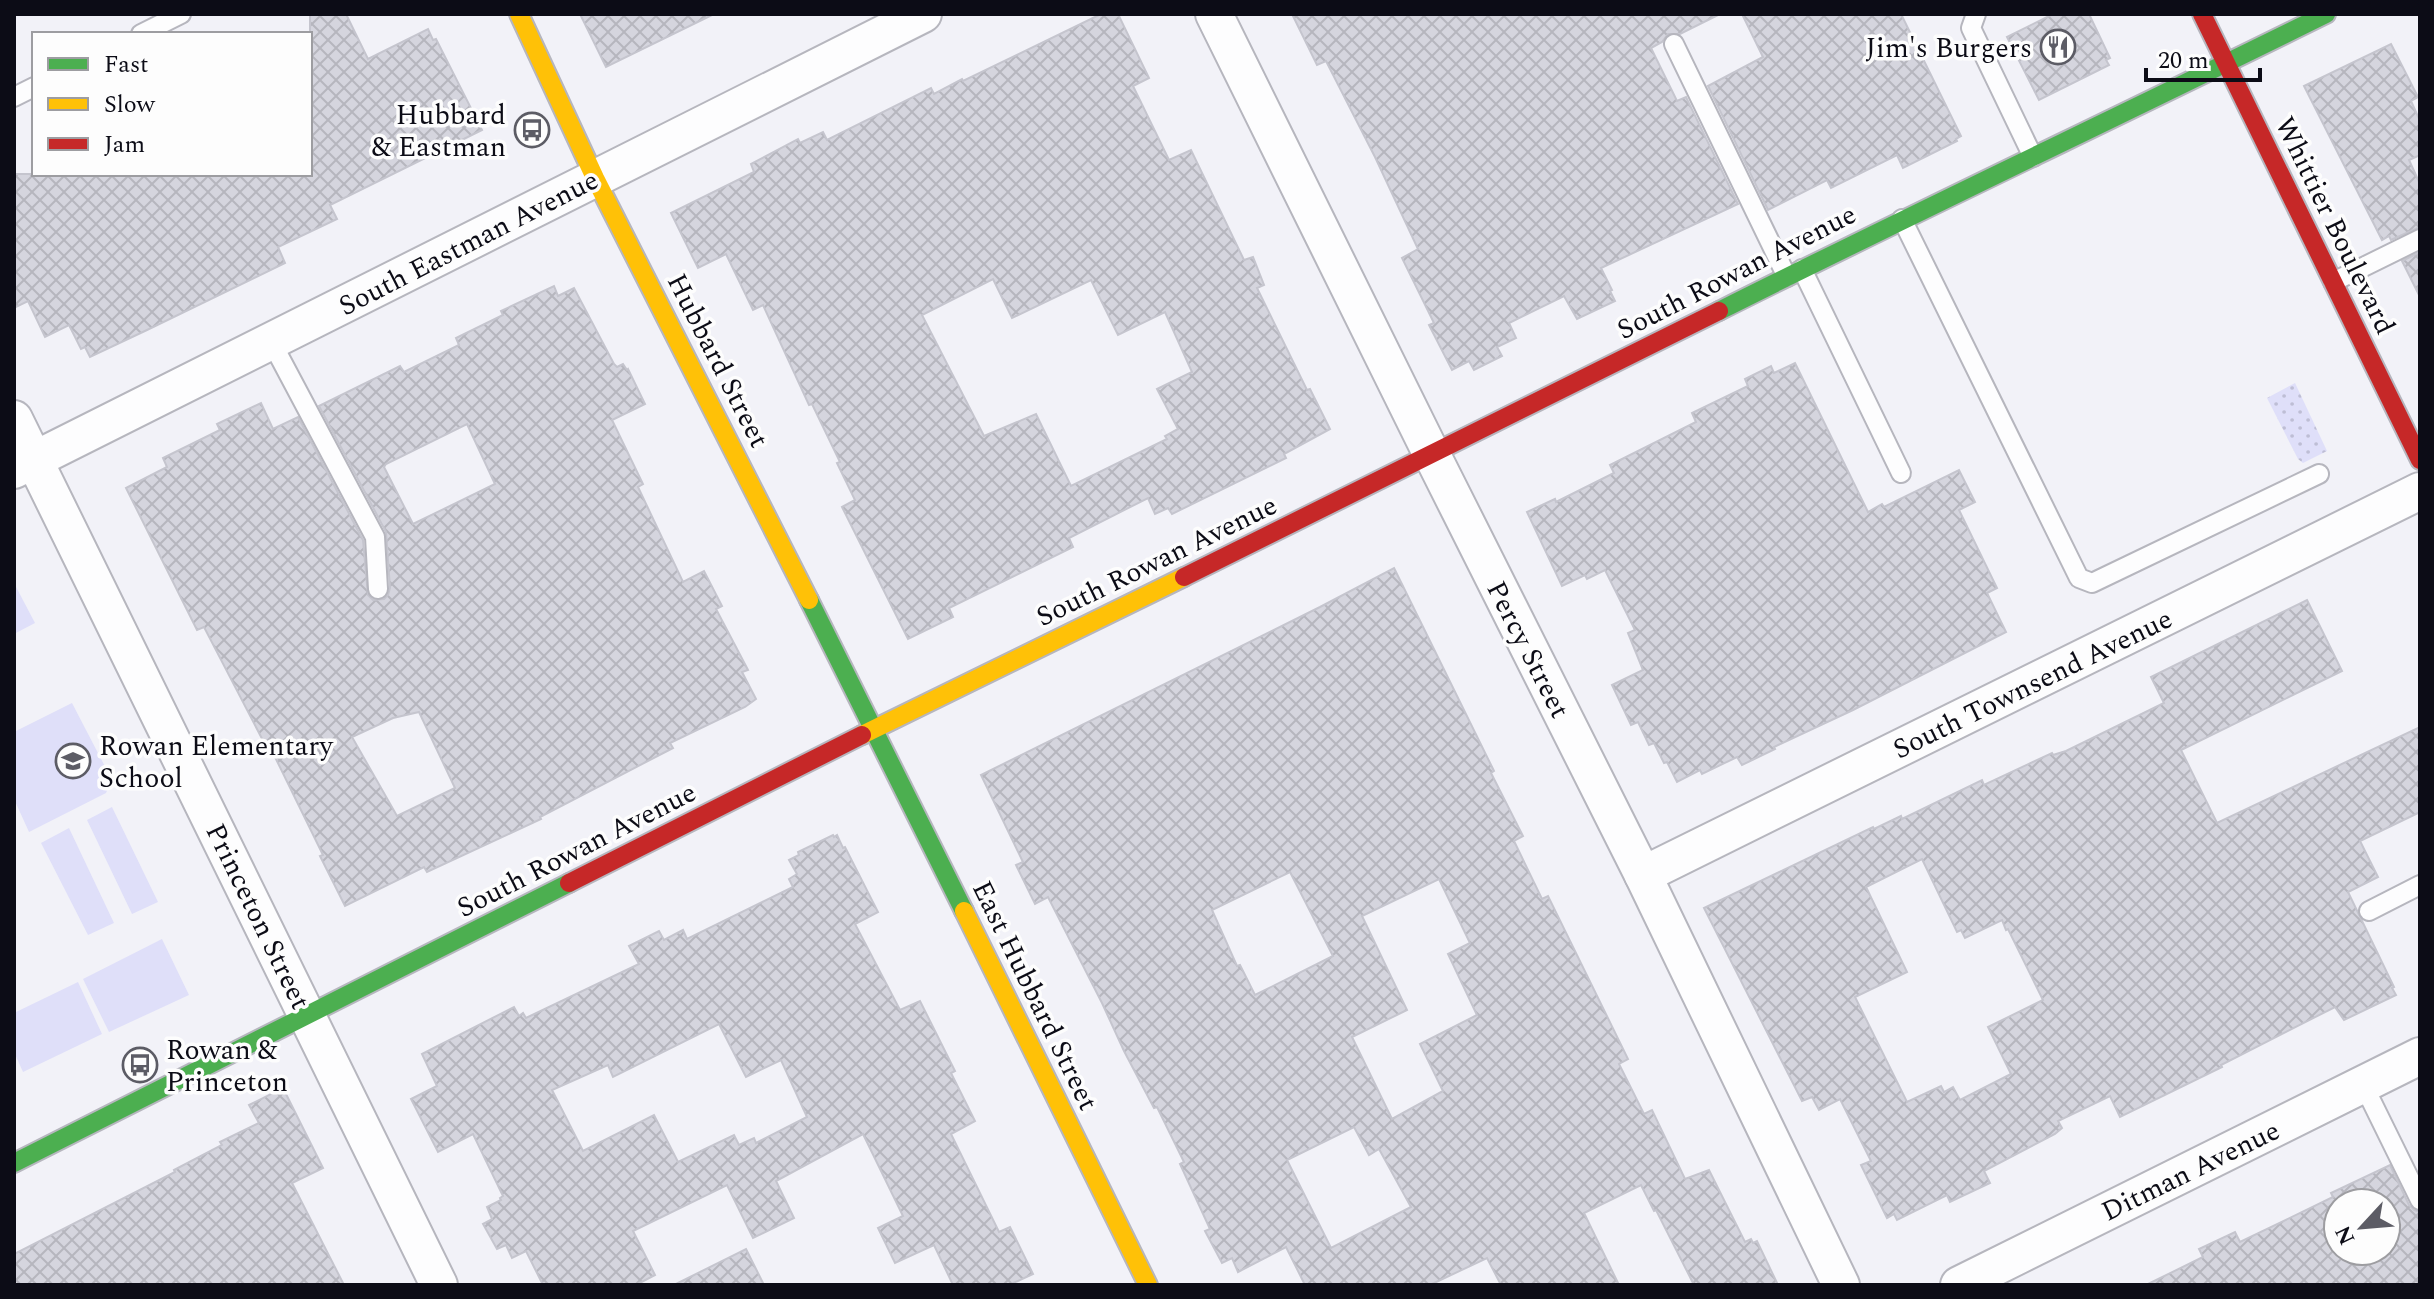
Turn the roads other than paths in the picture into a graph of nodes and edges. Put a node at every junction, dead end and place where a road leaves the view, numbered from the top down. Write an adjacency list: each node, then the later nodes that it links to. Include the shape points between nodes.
1 (181, 14): 8 (lane)
2 (519, 14): 14 (street, Hubbard Street)
3 (923, 14): 14 (street, South Eastman Avenue)
4 (1214, 14): 21 (street, Percy Street)
5 (1976, 14): 13 (lane, via 1971,28)
6 (2202, 14): 10 (street, Whittier Boulevard)
7 (2326, 14): 10 (street, South Rowan Avenue)
8 (145, 32)
9 (1674, 44): 17 (lane)
10 (2227, 64): 13 (street, South Rowan Avenue); 18 (street, Whittier Boulevard)
11 (32, 88): 12 (lane)
12 (14, 97)
13 (2033, 157): 15 (street, South Rowan Avenue)
14 (595, 178): 19 (street, South Eastman Avenue); 28 (street, Hubbard Street)
15 (1902, 219): 17 (street, South Rowan Avenue); 25 (lane, via 2079,578 2092,583)
16 (2420, 239): 18 (lane)
17 (1794, 273): 21 (street, South Rowan Avenue); 24 (lane)
18 (2333, 282): 22 (street, Whittier Boulevard)
19 (271, 341): 23 (street, South Eastman Avenue); 27 (lane, via 375,537)
20 (14, 419): 23 (street, Princeton Street)
21 (1432, 455): 28 (street, South Rowan Avenue); 29 (street, Percy Street)
22 (2420, 460)
23 (24, 465): 32 (street, Princeton Street)
24 (1901, 473)
25 (2319, 474)
26 (2420, 491): 29 (street, South Townsend Avenue)
27 (378, 589)
28 (874, 729): 32 (street, South Rowan Avenue); 38 (street, East Hubbard Street)
29 (1643, 875): 39 (street, Percy Street)
30 (2420, 885): 31 (lane)
31 (2369, 911)
32 (308, 1016): 35 (street, South Rowan Avenue); 37 (street, Princeton Street)
33 (2420, 1056): 34 (street, Ditman Avenue)
34 (2363, 1084): 36 (lane); 40 (street, Ditman Avenue)
35 (14, 1163)
36 (2420, 1200)
37 (439, 1285)
38 (1148, 1285)
39 (1841, 1285)
40 (1959, 1285)

